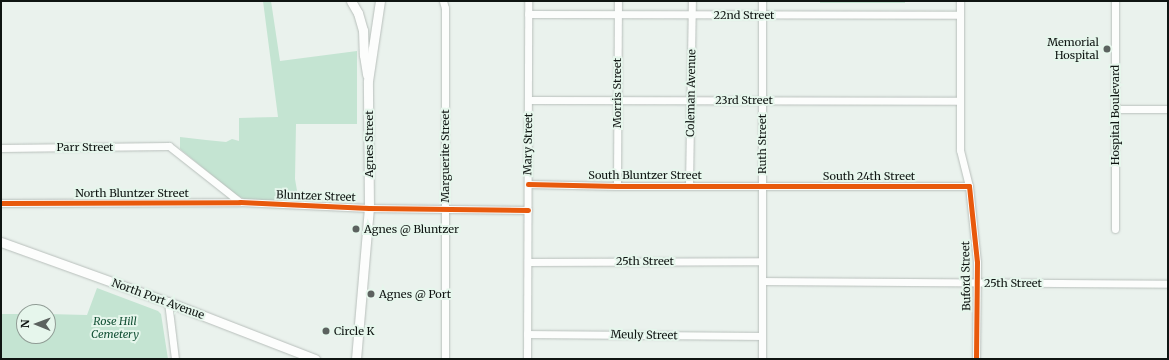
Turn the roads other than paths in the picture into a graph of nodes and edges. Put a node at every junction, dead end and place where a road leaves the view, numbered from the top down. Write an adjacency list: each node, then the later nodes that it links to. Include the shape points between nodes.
1 (351, 1): 15 (main road, via 363,30)
2 (380, 1): 15 (main road, Agnes Street)
3 (443, 1): 33 (street, Marguerite Street, via 446,8)
4 (528, 1): 10 (street, Mary Street)
5 (618, 1): 11 (street, Morris Street)
6 (692, 1): 12 (street, Coleman Avenue)
7 (762, 1): 13 (street, Ruth Street)
8 (960, 1): 14 (street)
9 (1114, 1): 21 (street, Hospital Boulevard)
10 (528, 14): 11 (street, 22nd Street); 16 (street, Mary Street)
11 (618, 14): 12 (street, 22nd Street); 17 (street, Morris Street)
12 (693, 15): 13 (street, 22nd Street); 18 (street, Coleman Avenue)
13 (762, 15): 14 (street, 22nd Street); 19 (street, Ruth Street)
14 (960, 15): 20 (street)
15 (368, 81): 32 (main road, Agnes Street)
16 (529, 100): 17 (street, 23rd Street); 24 (street, Mary Street)
17 (617, 100): 18 (street, 23rd Street); 25 (street, Morris Street)
18 (691, 100): 19 (street, 23rd Street); 26 (street, Coleman Avenue)
19 (762, 100): 20 (street, 23rd Street); 27 (street, Ruth Street)
20 (959, 101): 28 (street, via 960,150)
21 (1115, 109): 22 (street); 35 (street, Hospital Boulevard)
22 (1168, 109)
23 (1, 148): 29 (street, Parr Street, via 169,146)
24 (528, 184): 25 (street, South Bluntzer Street); 34 (street, Mary Street)
25 (617, 186): 26 (street, South Bluntzer Street)
26 (689, 186): 27 (street, South Bluntzer Street)
27 (762, 186): 28 (street, South 24th Street); 37 (street, Ruth Street)
28 (969, 186): 40 (street, Buford Street, via 976,243)
29 (240, 202): 30 (street, North Bluntzer Street); 31 (street, North Bluntzer Street)
30 (1, 204)
31 (263, 204): 32 (street, Bluntzer Street)
32 (369, 208): 33 (street); 47 (main road, Agnes Street)
33 (445, 209): 34 (street); 48 (street, Marguerite Street)
34 (528, 210): 38 (street, Mary Street)
35 (1115, 229)
36 (1, 242): 42 (main road, North Port Avenue)
37 (762, 261): 38 (street, 25th Street); 39 (street, Ruth Street)
38 (528, 262): 43 (street, Mary Street)
39 (762, 281): 40 (street, 25th Street); 44 (street, Ruth Street)
40 (977, 282): 41 (street, 25th Street); 51 (street, Buford Street)
41 (1168, 284)
42 (168, 302): 45 (street); 46 (main road, North Port Avenue)
43 (527, 334): 44 (street, Meuly Street); 49 (street, Mary Street)
44 (762, 336): 50 (street, Ruth Street)
45 (176, 359)
46 (315, 359)
47 (356, 359)
48 (445, 359)
49 (527, 359)
50 (762, 359)
51 (976, 359)

